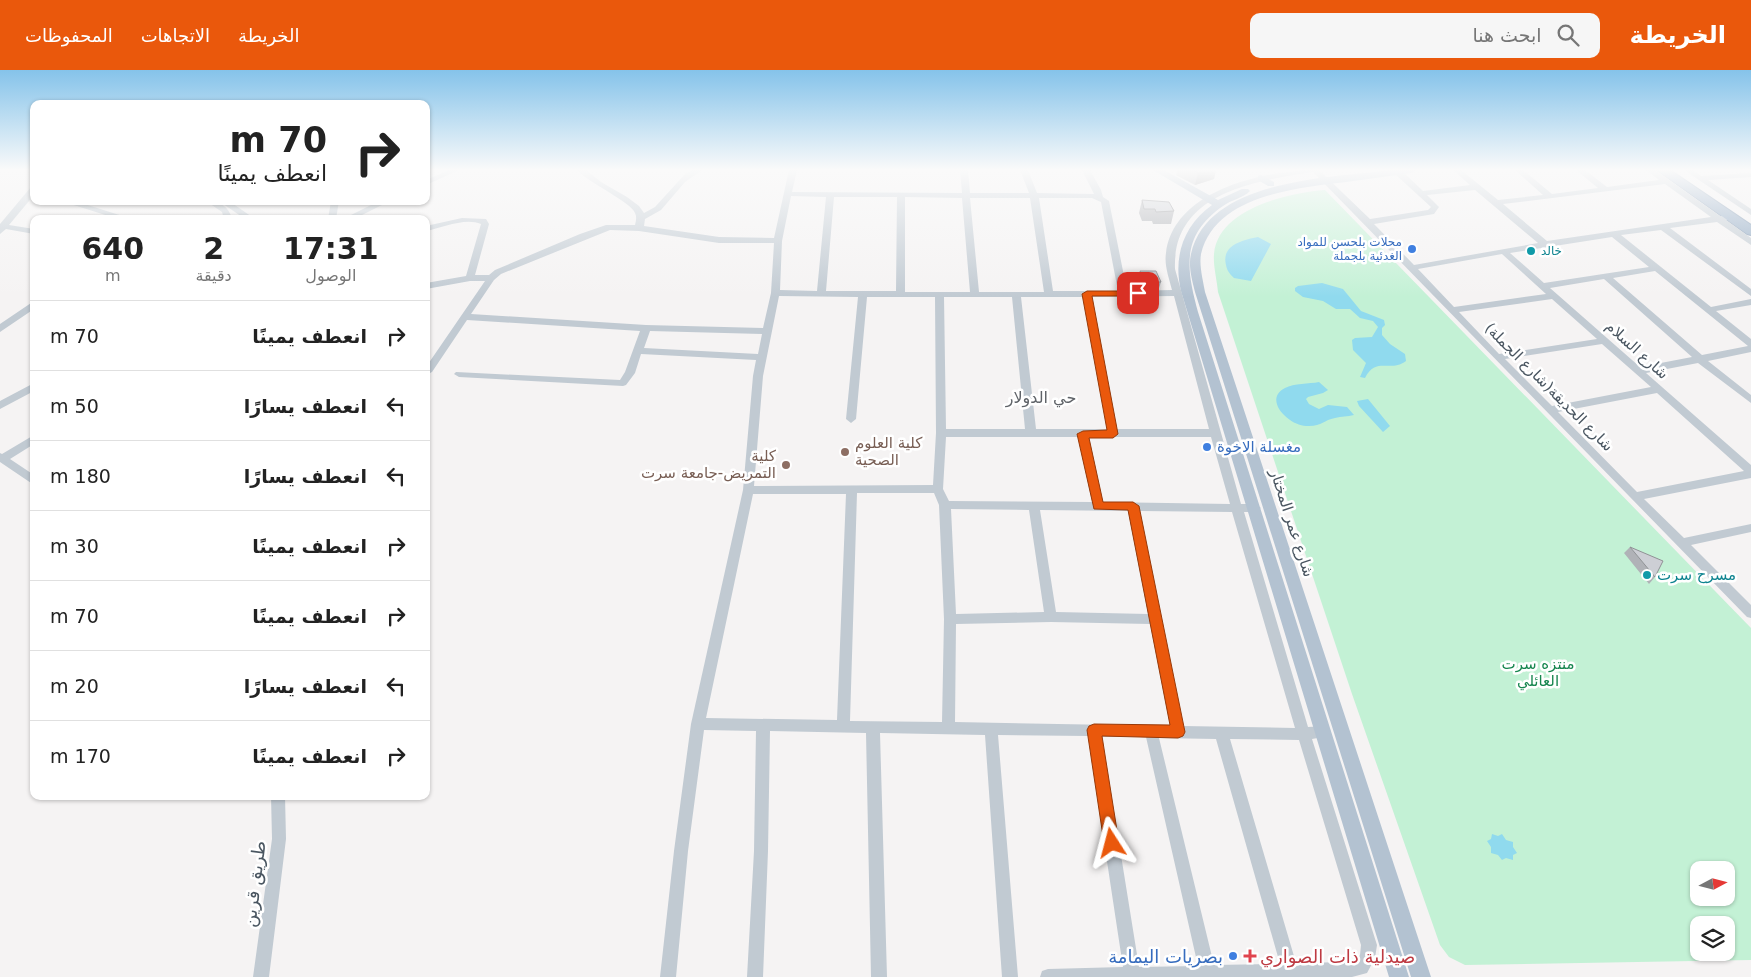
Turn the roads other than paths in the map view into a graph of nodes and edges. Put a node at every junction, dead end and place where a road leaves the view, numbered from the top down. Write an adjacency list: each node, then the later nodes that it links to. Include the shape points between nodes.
1 (11, 212): 24 (street)
2 (14, 212): 24 (street)
3 (639, 212): 21 (street)
4 (652, 212): 21 (street)
5 (784, 212): 32 (street)
6 (828, 212): 47 (street)
7 (901, 212): 49 (street)
8 (968, 212): 54 (street)
9 (1037, 212): 44 (street)
10 (1107, 212): 53 (street)
11 (1205, 212): 30 (main road)
12 (1225, 212): 118 (main road, شارع عمر المختار, via 1212,223 1196,254 1200,292)
13 (1358, 212): 22 (street, شارع الحديقة(شارع الجملة))
14 (1429, 212): 22 (street)
15 (1506, 212): 34 (street)
16 (1721, 212): 20 (street)
17 (1722, 212): 20 (highway)
18 (1723, 212): 20 (highway)
19 (1742, 212): 20 (street)
20 (1726, 215): 23 (highway); 25 (street); 29 (highway); 33 (street)
21 (641, 217): 27 (street)
22 (1368, 222): 36 (street, شارع الحديقة(شارع الجملة))
23 (1751, 225)
24 (1, 226): 28 (street)
25 (1663, 227): 31 (street); 46 (street)
26 (430, 228): 39 (street, via 459,221 483,221 485,224)
27 (639, 228): 32 (street, via 719,240); 40 (street, via 618,226 599,229 504,269)
28 (30, 231)
29 (1751, 232)
30 (1183, 233): 45 (street, via 1170,250); 98 (main road, via 1183,271 1187,292)
31 (1614, 234): 34 (street); 37 (street)
32 (778, 241): 43 (street)
33 (1751, 242)
34 (1544, 244): 35 (street)
35 (1504, 252): 36 (street); 42 (street, شارع السلام)
36 (1412, 268): 58 (street, شارع الحديقة(شارع الجملة))
37 (1657, 268): 38 (street); 59 (street)
38 (1606, 276): 42 (street); 70 (street)
39 (470, 278): 40 (street); 41 (street)
40 (491, 278): 60 (street)
41 (430, 285)
42 (1543, 286): 55 (street, شارع السلام)
43 (775, 293): 47 (street); 63 (street)
44 (1049, 293): 51 (street); 52 (street)
45 (1177, 293): 53 (street); 84 (street)
46 (1751, 293)
47 (821, 294): 48 (street)
48 (863, 294): 49 (street); 79 (street)
49 (900, 294): 50 (street)
50 (939, 294): 54 (street); 80 (street)
51 (1016, 294): 54 (street); 81 (street)
52 (1087, 294): 53 (street); 83 (street)
53 (1123, 294)
54 (975, 295)
55 (1554, 296): 58 (street); 64 (street, شارع السلام)
56 (1751, 302): 59 (street)
57 (30, 307): 62 (street)
58 (1453, 310): 69 (street, شارع الحديقة(شارع الجملة))
59 (1709, 310): 65 (street)
60 (465, 317): 61 (street); 71 (street)
61 (646, 328): 63 (street); 67 (street)
62 (0, 329)
63 (767, 332): 68 (street)
64 (1605, 341): 69 (street); 72 (street, شارع السلام)
65 (1751, 344)
66 (1751, 349): 70 (street)
67 (639, 351): 68 (street); 73 (street, via 628,379 618,384)
68 (762, 357): 89 (street)
69 (1497, 358): 78 (street, شارع الحديقة(شارع الجملة))
70 (1700, 359): 72 (street); 76 (street)
71 (430, 369)
72 (1639, 371): 75 (street, شارع السلام)
73 (459, 374)
74 (30, 388): 77 (street)
75 (1660, 390): 78 (street); 87 (street, شارع السلام)
76 (1751, 400)
77 (0, 406)
78 (1552, 410): 92 (street, شارع الحديقة(شارع الجملة))
79 (851, 419)
80 (941, 433): 81 (street); 91 (street)
81 (1031, 434): 82 (street)
82 (1083, 434): 83 (street); 95 (street)
83 (1113, 434): 84 (street)
84 (1215, 434): 97 (street)
85 (30, 441): 86 (street)
86 (1, 458): 88 (street)
87 (1751, 472): 92 (street)
88 (30, 478)
89 (748, 490): 90 (street); 105 (street)
90 (852, 490): 91 (street); 107 (street)
91 (938, 490): 93 (street)
92 (1636, 496): 100 (street, شارع الحديقة(شارع الجملة))
93 (945, 505): 94 (street); 103 (street)
94 (1034, 505): 95 (street); 102 (street)
95 (1098, 506): 96 (street)
96 (1133, 506): 97 (street); 104 (street)
97 (1236, 508): 98 (street); 116 (street)
98 (1255, 508): 115 (main road)
99 (1751, 528): 100 (street)
100 (1682, 542): 101 (street, شارع الحديقة(شارع الجملة))
101 (1751, 613)
102 (1052, 617): 103 (street); 104 (street)
103 (950, 619): 109 (street)
104 (1156, 619): 113 (street)
105 (698, 724): 106 (street); 124 (street)
106 (763, 725): 107 (street); 125 (street)
107 (843, 726): 108 (street)
108 (873, 727): 109 (street); 126 (street)
109 (948, 728): 110 (street)
110 (991, 729): 111 (street); 127 (street)
111 (1094, 730): 112 (street); 122 (street)
112 (1151, 731): 113 (street); 121 (street)
113 (1178, 732): 114 (street)
114 (1221, 732): 116 (street); 120 (street)
115 (1324, 732): 116 (street); 119 (main road)
116 (1302, 734): 120 (street, via 1369,945 1367,958 1360,967)
117 (278, 800): 123 (street, طريق قرين, via 279,839)
118 (1409, 940): 131 (main road, شارع عمر المختار); 132 (main road, via 1416,956)
119 (1392, 954): 129 (main road); 130 (main road)
120 (1290, 971): 121 (street)
121 (1208, 973): 122 (street)
122 (1132, 975): 128 (street)
123 (260, 977)
124 (668, 977)
125 (755, 977)
126 (879, 977)
127 (1010, 977)
128 (1048, 977)
129 (1388, 977)
130 (1399, 977)
131 (1421, 977)
132 (1432, 977)

